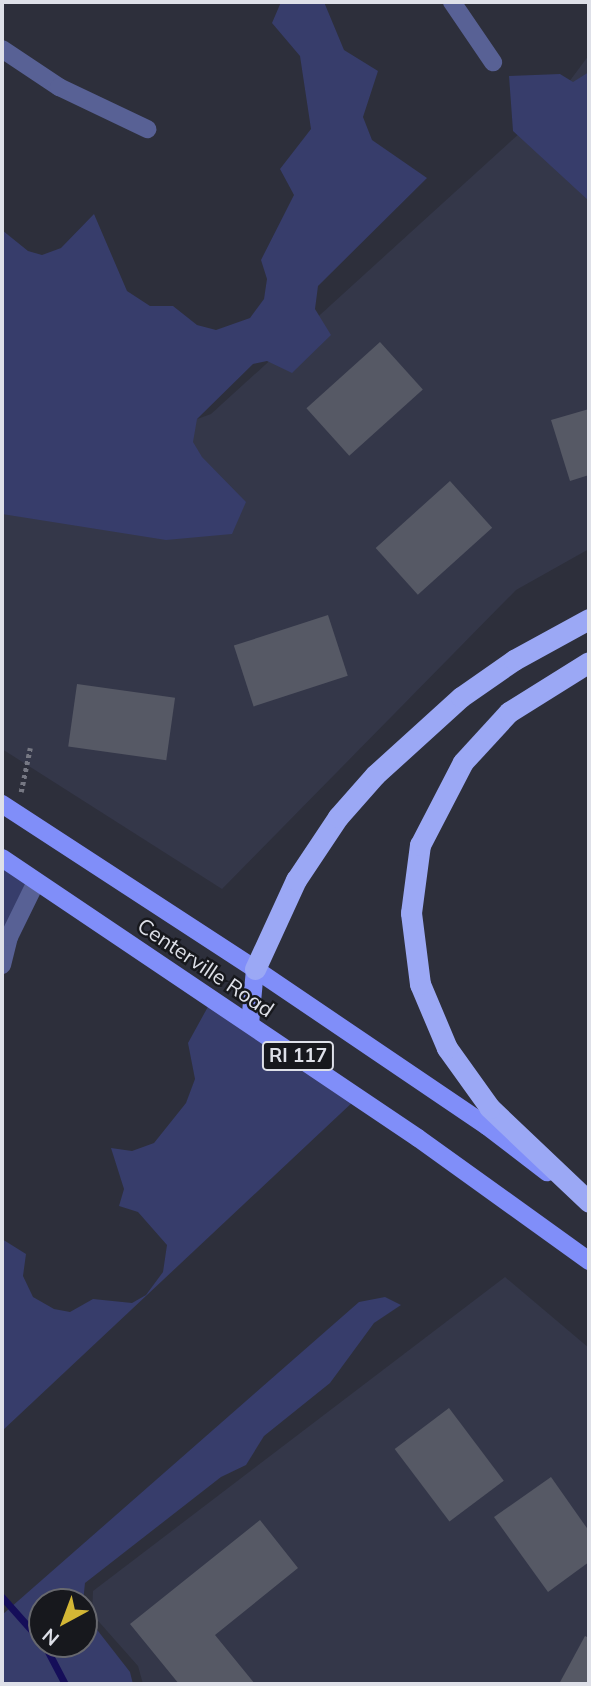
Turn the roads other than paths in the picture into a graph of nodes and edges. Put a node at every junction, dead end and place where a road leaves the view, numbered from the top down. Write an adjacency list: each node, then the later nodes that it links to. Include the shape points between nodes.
1 (452, 2): 3 (street)
2 (2, 49): 4 (street, via 59,87)
3 (493, 62)
4 (147, 130)
5 (589, 619): 11 (highway, via 514,660 461,697 375,775 338,817 302,870)
6 (589, 662): 13 (highway, via 509,712 463,762 421,845 411,913 420,984 447,1048 490,1108)
7 (9, 809): 11 (main road, Centerville Road / RI 117)
8 (2, 858): 9 (main road, Centerville Road / RI 117)
9 (36, 882): 10 (street, via 9,937); 12 (main road, Centerville Road / RI 117)
10 (2, 965)
11 (255, 969): 12 (main road); 13 (main road, Centerville Road / RI 117, via 487,1126)
12 (250, 1024): 14 (main road, Centerville Road / RI 117)
13 (589, 1203)
14 (589, 1261)

